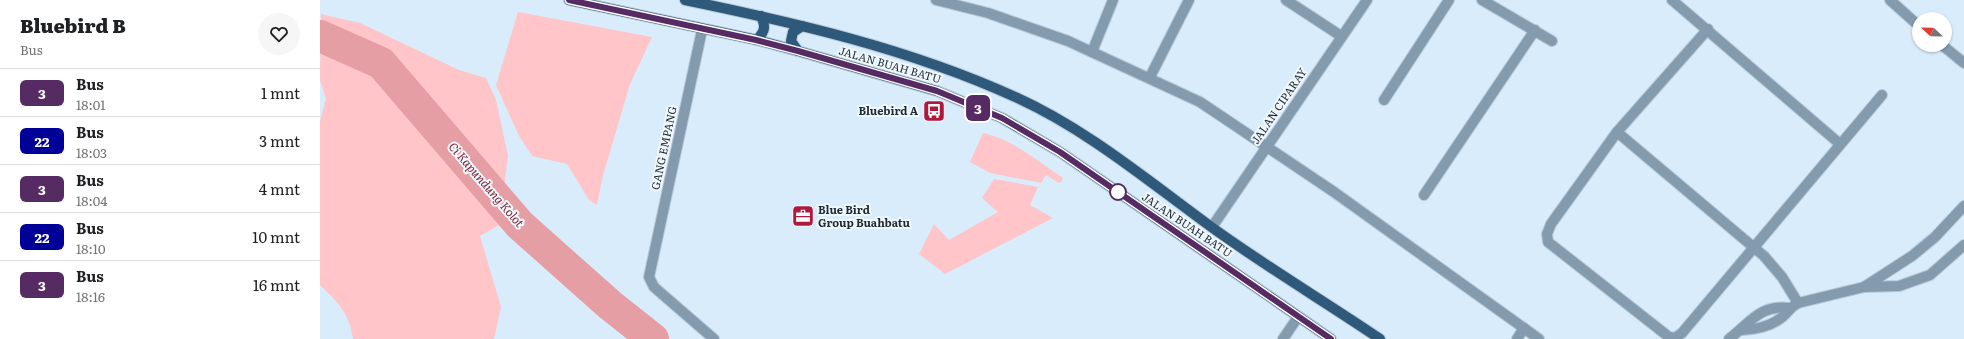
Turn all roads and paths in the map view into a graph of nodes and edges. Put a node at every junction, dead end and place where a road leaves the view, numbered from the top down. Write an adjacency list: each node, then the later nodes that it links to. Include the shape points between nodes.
1 (569, 0): 16 (main road, JALAN BUAH BATU)
2 (685, 0): 12 (main road, JALAN BUAH BATU)
3 (936, 0): 22 (street, via 988,14 1068,41)
4 (1113, 0): 22 (street)
5 (1189, 0): 25 (street)
6 (1286, 0): 18 (street)
7 (1367, 0): 18 (street, JALAN CIPARAY)
8 (1449, 0): 27 (street)
9 (1482, 0): 17 (street)
10 (1672, 0): 15 (street)
11 (1890, 0): 13 (street)
12 (761, 16): 14 (main road, JALAN BUAH BATU); 19 (main road, via 765,25 764,32)
13 (1912, 20)
14 (802, 26): 21 (main road, via 793,32 791,41); 33 (main road, JALAN BUAH BATU, via 910,56 1013,96 1072,128)
15 (1708, 29): 28 (street); 29 (street)
16 (702, 30): 19 (main road, JALAN BUAH BATU); 41 (street, GANG EMPANG, via 650,271 650,281)
17 (1535, 30): 20 (street); 31 (street)
18 (1341, 36): 30 (street, JALAN CIPARAY)
19 (756, 40): 21 (main road, JALAN BUAH BATU)
20 (1552, 40)
21 (798, 51): 38 (main road, JALAN BUAH BATU, via 937,91 1002,118 1060,152)
22 (1092, 52): 25 (street)
23 (1951, 52): 24 (street)
24 (1964, 63)
25 (1150, 78): 30 (street, via 1205,105)
26 (1882, 95): 29 (street)
27 (1384, 100)
28 (1617, 132): 35 (street); 35 (street, via 1550,224 1548,242 1669,337 1675,338 1682,333)
29 (1840, 144): 35 (street)
30 (1267, 146): 33 (street, JALAN CIPARAY); 39 (street)
31 (1424, 195)
32 (1964, 206): 36 (street, via 1935,237 1912,256)
33 (1212, 227): 44 (main road, JALAN BUAH BATU)
34 (1964, 245): 36 (street, via 1930,275 1900,286)
35 (1753, 246): 37 (street, via 1782,277)
36 (1864, 287): 37 (street)
37 (1794, 306): 40 (street, via 1782,318 1760,329); 40 (street, via 1770,304 1760,310)
38 (1298, 318): 42 (street); 43 (main road, JALAN BUAH BATU)
39 (1524, 328): 45 (street); 46 (street)
40 (1742, 330): 47 (street)
41 (714, 339)
42 (1283, 339)
43 (1331, 339)
44 (1380, 339)
45 (1517, 339)
46 (1539, 339)
47 (1729, 339)

